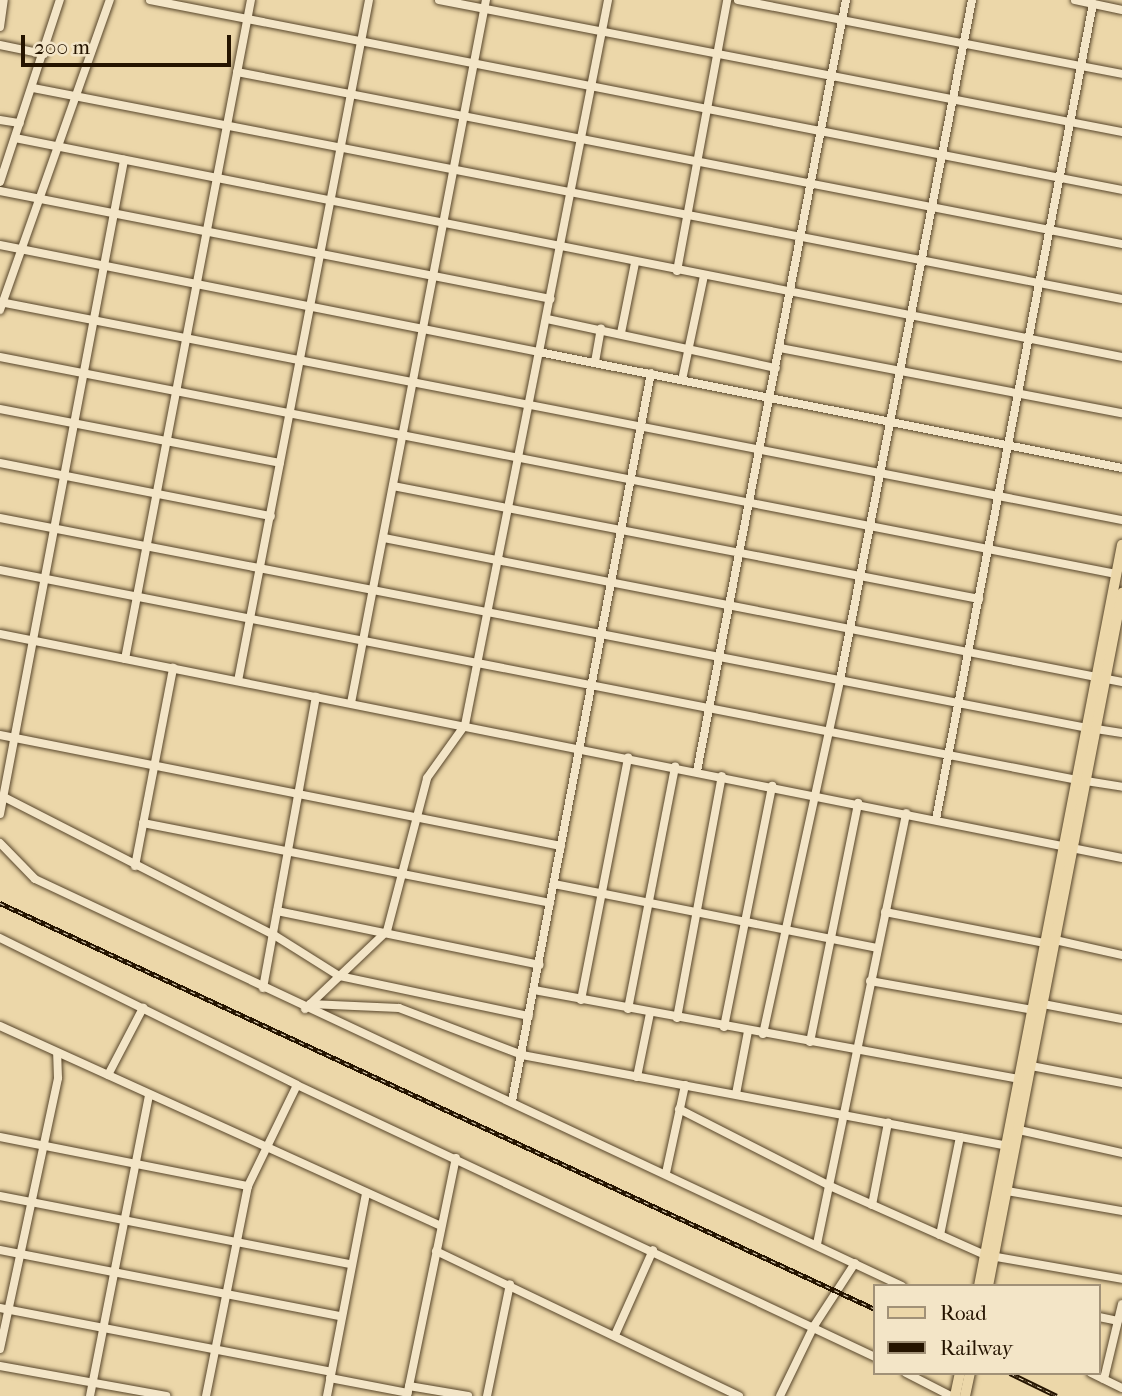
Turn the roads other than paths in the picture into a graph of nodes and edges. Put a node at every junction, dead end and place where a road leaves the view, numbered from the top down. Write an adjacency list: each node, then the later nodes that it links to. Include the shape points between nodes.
1 (4, 0): 19 (street)
2 (60, 0): 24 (street)
3 (110, 0): 34 (street)
4 (150, 0): 17 (street)
5 (251, 0): 17 (street)
6 (369, 0): 21 (street)
7 (439, 0): 14 (street)
8 (608, 0): 20 (street)
9 (727, 0): 25 (street)
10 (738, 0): 18 (street)
11 (846, 0): 18 (street)
12 (972, 0): 22 (street)
13 (1074, 0): 15 (street)
14 (485, 4): 20 (street); 26 (street)
15 (1093, 4): 16 (street); 27 (street)
16 (1122, 10)
17 (247, 19): 21 (street); 28 (street)
18 (842, 20): 22 (street); 30 (street)
19 (0, 27)
20 (602, 32): 25 (street); 31 (street)
21 (360, 41): 26 (street); 33 (street)
22 (963, 43): 27 (street); 35 (street)
23 (0, 45): 24 (street)
24 (44, 54): 32 (street)
25 (717, 55): 30 (street); 36 (street)
26 (474, 64): 31 (street); 37 (street)
27 (1080, 66): 29 (street); 39 (street)
28 (237, 72): 33 (street); 41 (street)
29 (1122, 74)
30 (832, 78): 35 (street); 42 (street)
31 (591, 86): 36 (street); 45 (street)
32 (33, 88): 34 (street); 40 (street)
33 (350, 95): 37 (street); 46 (street)
34 (75, 96): 41 (street); 47 (street)
35 (951, 100): 39 (street); 48 (street)
36 (707, 107): 42 (street); 50 (street)
37 (465, 116): 45 (street); 51 (street)
38 (0, 120): 40 (street)
39 (1069, 122): 43 (street); 52 (street)
40 (20, 124): 44 (street)
41 (226, 124): 46 (street); 53 (street)
42 (822, 130): 48 (street); 55 (street)
43 (1122, 132)
44 (15, 138): 47 (street); 54 (street)
45 (581, 140): 50 (street); 58 (street)
46 (340, 147): 51 (street); 60 (street)
47 (59, 148): 49 (street); 59 (street)
48 (941, 152): 52 (street); 61 (street)
49 (124, 160): 53 (street); 62 (street)
50 (696, 163): 55 (street); 63 (street)
51 (454, 170): 58 (street); 64 (street)
52 (1059, 176): 56 (street); 66 (street)
53 (217, 179): 60 (street); 65 (street)
54 (0, 182)
55 (813, 184): 61 (street); 67 (street)
56 (1122, 190)
57 (0, 191): 59 (street)
58 (571, 193): 63 (street); 70 (street)
59 (40, 199): 62 (street); 71 (street)
60 (330, 202): 64 (street); 72 (street)
61 (931, 207): 66 (street); 73 (street)
62 (115, 213): 65 (street); 75 (street)
63 (687, 216): 67 (street); 76 (street)
64 (443, 225): 70 (street); 77 (street)
65 (208, 229): 72 (street); 80 (street)
66 (1049, 229): 68 (street); 79 (street)
67 (802, 238): 73 (street); 81 (street)
68 (1122, 244)
69 (0, 245): 71 (street)
70 (561, 247): 74 (street); 82 (street)
71 (21, 250): 75 (street); 84 (street)
72 (321, 253): 77 (street); 85 (street)
73 (920, 261): 79 (street); 86 (street)
74 (635, 263): 76 (street); 91 (street)
75 (104, 266): 80 (street); 88 (street)
76 (677, 271): 78 (street)
77 (434, 274): 82 (street); 89 (street)
78 (704, 276): 81 (street); 95 (street)
79 (1039, 283): 83 (street); 93 (street)
80 (196, 284): 85 (street); 92 (street)
81 (791, 293): 86 (street); 94 (street)
82 (551, 299): 87 (street)
83 (1122, 299)
84 (1, 305): 88 (street)
85 (310, 307): 89 (street); 99 (street)
86 (909, 317): 93 (street); 102 (street)
87 (547, 319): 90 (street); 96 (street)
88 (93, 321): 92 (street); 103 (street)
89 (424, 329): 96 (street); 106 (street)
90 (601, 329): 91 (street); 100 (street)
91 (621, 333): 95 (street)
92 (186, 338): 99 (street); 107 (street)
93 (1028, 339): 98 (street); 108 (street)
94 (780, 348): 101 (street); 102 (street)
95 (688, 349): 101 (street); 105 (street)
96 (539, 352): 100 (street); 110 (street)
97 (0, 357): 103 (street)
98 (1122, 357)
99 (299, 362): 106 (street); 112 (street)
100 (595, 362): 104 (street)
101 (776, 368): 109 (street)
102 (900, 371): 108 (street); 114 (street)
103 (83, 373): 107 (street); 115 (street)
104 (651, 373): 105 (street); 116 (street)
105 (682, 380): 109 (street)
106 (413, 384): 110 (street); 117 (street)
107 (176, 391): 112 (street); 118 (street)
108 (1018, 393): 113 (street); 119 (street)
109 (770, 397): 114 (street); 120 (street)
110 (527, 406): 116 (street); 121 (street)
111 (0, 409): 115 (street)
112 (289, 413): 117 (street); 123 (street)
113 (1122, 413)
114 (890, 421): 119 (street); 125 (street)
115 (74, 424): 118 (street); 126 (street)
116 (642, 427): 120 (street); 127 (street)
117 (403, 435): 121 (street); 128 (street)
118 (166, 442): 123 (street); 129 (street)
119 (1008, 444): 124 (street); 130 (street)
120 (760, 450): 125 (street); 131 (street)
121 (517, 457): 127 (street); 132 (street)
122 (0, 463): 126 (street)
123 (280, 463): 133 (street)
124 (1122, 468)
125 (880, 473): 130 (street); 136 (street)
126 (63, 475): 129 (street); 137 (street)
127 (632, 478): 131 (street); 138 (street)
128 (393, 486): 132 (street); 139 (street)
129 (157, 493): 133 (street); 140 (street)
130 (998, 497): 135 (street); 142 (street)
131 (750, 502): 136 (street); 143 (street)
132 (508, 508): 138 (street); 144 (street)
133 (271, 516): 145 (street)
134 (0, 518): 137 (street)
135 (1122, 520)
136 (870, 524): 142 (street); 148 (street)
137 (53, 529): 140 (street); 149 (street)
138 (621, 531): 143 (street); 150 (street)
139 (384, 538): 144 (street); 151 (street)
140 (147, 544): 145 (street); 153 (street)
141 (1122, 545): 147 (main road)
142 (988, 549): 147 (street); 154 (street)
143 (739, 554): 148 (street); 155 (street)
144 (497, 560): 150 (street); 156 (street)
145 (260, 567): 151 (street); 157 (street)
146 (0, 570): 149 (street)
147 (1116, 574): 169 (main road)
148 (860, 576): 154 (street); 158 (street)
149 (44, 580): 153 (street); 162 (street)
150 (612, 582): 155 (street); 160 (street)
151 (375, 589): 156 (street); 163 (street)
152 (1122, 593): 159 (main road)
153 (137, 596): 157 (street); 166 (street)
154 (979, 599): 164 (street)
155 (729, 604): 158 (street); 165 (street)
156 (487, 612): 160 (street); 167 (street)
157 (250, 618): 163 (street); 171 (street)
158 (850, 629): 164 (street); 170 (street)
159 (1118, 632): 169 (main road)
160 (601, 633): 165 (street); 173 (street)
161 (0, 634): 162 (street)
162 (33, 641): 166 (street); 183 (street)
163 (364, 642): 167 (street); 175 (street)
164 (969, 652): 169 (street); 176 (street)
165 (719, 656): 170 (street); 177 (street)
166 (125, 659): 168 (street)
167 (478, 663): 173 (street); 178 (street)
168 (173, 668): 171 (street); 188 (street)
169 (1101, 678): 172 (street); 179 (main road)
170 (840, 680): 176 (street); 180 (street)
171 (238, 681): 174 (street)
172 (1122, 682)
173 (592, 685): 177 (street); 184 (street)
174 (316, 696): 175 (street); 196 (street)
175 (351, 703): 178 (street)
176 (958, 703): 179 (street); 185 (street)
177 (710, 707): 180 (street); 189 (street)
178 (465, 725): 184 (street); 200 (street, via 436,762)
179 (1091, 728): 181 (street); 191 (main road)
180 (830, 731): 185 (street); 194 (street)
181 (1122, 733)
182 (0, 735): 183 (street)
183 (13, 738): 188 (street); 195 (street)
184 (580, 748): 186 (street); 205 (street)
185 (948, 754): 191 (street); 201 (street)
186 (628, 758): 187 (street); 211 (street)
187 (675, 767): 189 (street); 213 (street)
188 (154, 768): 196 (street); 202 (street)
189 (697, 771): 190 (street)
190 (722, 776): 192 (street); 215 (street)
191 (1082, 780): 193 (street); 204 (main road)
192 (772, 786): 194 (street); 217 (street)
193 (1122, 787)
194 (815, 794): 197 (street); 218 (street)
195 (4, 797): 199 (street); 208 (street)
196 (296, 797): 200 (street); 206 (street)
197 (858, 803): 198 (street); 222 (street)
198 (906, 813): 201 (street); 216 (street)
199 (0, 814)
200 (415, 817): 205 (street); 209 (street)
201 (936, 818): 204 (street)
202 (143, 823): 206 (street); 208 (street)
203 (0, 843): 229 (street, via 35,879)
204 (1069, 845): 207 (street); 223 (main road)
205 (561, 846): 210 (street)
206 (286, 851): 209 (street); 214 (street)
207 (1122, 858)
208 (135, 866): 220 (street)
209 (401, 872): 212 (street); 219 (street)
210 (554, 884): 211 (street); 212 (street)
211 (601, 894): 213 (street); 231 (street)
212 (550, 903): 226 (street)
213 (650, 903): 215 (street); 235 (street)
214 (277, 911): 219 (street); 220 (street)
215 (697, 911): 217 (street); 239 (street)
216 (885, 912): 223 (street); 224 (street)
217 (744, 921): 218 (street); 242 (street)
218 (785, 929): 222 (street); 244 (street)
219 (387, 931): 226 (street); 227 (street)
220 (274, 935): 227 (street); 229 (street)
221 (0, 939): 234 (street)
222 (830, 939): 224 (street); 245 (street)
223 (1050, 942): 225 (street); 232 (main road); 236 (main road)
224 (877, 948): 228 (street)
225 (1122, 955)
226 (539, 965): 230 (street)
227 (339, 976): 233 (street); 238 (street)
228 (870, 981): 236 (street); 246 (street)
229 (263, 988): 233 (street)
230 (534, 990): 231 (street); 238 (street)
231 (581, 1000): 235 (street)
232 (1043, 1004): 240 (street); 249 (main road)
233 (307, 1006): 248 (street, via 398,1007); 258 (street)
234 (143, 1008): 250 (street); 254 (street)
235 (628, 1009): 237 (street)
236 (1032, 1010): 252 (main road)
237 (650, 1013): 239 (street); 251 (street)
238 (529, 1016): 248 (street)
239 (677, 1018): 242 (street)
240 (1122, 1019)
241 (0, 1026): 247 (street)
242 (724, 1027): 243 (street)
243 (748, 1031): 244 (street); 256 (street)
244 (763, 1034): 245 (street)
245 (810, 1042): 246 (street)
246 (856, 1050): 252 (street); 260 (street)
247 (57, 1053): 250 (street); 265 (street, via 58,1078)
248 (522, 1055): 251 (street); 258 (street)
249 (1031, 1066): 253 (street); 262 (main road)
250 (108, 1075): 257 (street)
251 (637, 1077): 255 (street)
252 (1020, 1079): 267 (main road)
253 (1122, 1083)
254 (297, 1085): 266 (street); 269 (street)
255 (685, 1085): 256 (street); 259 (street)
256 (736, 1094): 260 (street)
257 (149, 1095): 266 (street); 270 (street)
258 (512, 1101): 271 (street)
259 (679, 1109): 271 (street); 273 (street)
260 (844, 1114): 261 (street); 273 (street)
261 (888, 1123): 264 (street); 278 (street)
262 (1019, 1130): 268 (street); 274 (main road)
263 (0, 1137): 265 (street)
264 (960, 1137): 267 (street); 282 (street)
265 (41, 1144): 270 (street); 277 (street)
266 (264, 1145): 272 (street); 275 (street)
267 (1006, 1146): 289 (main road)
268 (1122, 1153)
269 (456, 1158): 281 (street); 286 (street)
270 (134, 1163): 272 (street); 280 (street)
271 (666, 1173): 284 (street)
272 (248, 1186): 283 (street)
273 (830, 1186): 278 (street); 284 (street)
274 (1007, 1191): 279 (street); 289 (main road)
275 (366, 1193): 281 (street); 291 (street)
276 (0, 1196): 277 (street)
277 (29, 1202): 280 (street); 288 (street)
278 (872, 1205): 282 (street)
279 (1122, 1211)
280 (123, 1220): 283 (street); 292 (street)
281 (441, 1226): 287 (street)
282 (940, 1235): 289 (street)
283 (235, 1244): 291 (street); 298 (street)
284 (817, 1244): 290 (street)
285 (0, 1250): 288 (street)
286 (653, 1250): 304 (street); 306 (street)
287 (436, 1251): 294 (street); 319 (street)
288 (18, 1253): 292 (street); 300 (street)
289 (990, 1256): 293 (street); 296 (main road); 297 (main road)
290 (855, 1263): 295 (street); 304 (street)
291 (351, 1264): 301 (street)
292 (112, 1271): 298 (street); 305 (street)
293 (1122, 1279)
294 (510, 1284): 306 (street); 325 (street)
295 (898, 1284)
296 (980, 1284)
297 (988, 1284)
298 (225, 1294): 301 (street); 308 (street)
299 (1122, 1304): 303 (street)
300 (4, 1308): 305 (street); 307 (street)
301 (341, 1316): 311 (street)
302 (1101, 1317): 303 (street)
303 (1118, 1321): 316 (street)
304 (814, 1326): 309 (street); 327 (street)
305 (102, 1327): 308 (street); 317 (street)
306 (615, 1335): 326 (street)
307 (0, 1349)
308 (215, 1350): 311 (street); 322 (street)
309 (874, 1356)
310 (0, 1366): 317 (street)
311 (331, 1375): 319 (street); 323 (street)
312 (910, 1375): 328 (street)
313 (959, 1375): 328 (main road)
314 (970, 1375): 329 (main road)
315 (1095, 1375): 316 (street)
316 (1104, 1379): 318 (street)
317 (93, 1382): 320 (street); 321 (street)
318 (1122, 1388)
319 (408, 1392): 324 (street)
320 (90, 1396)
321 (166, 1396)
322 (206, 1396)
323 (327, 1396)
324 (468, 1396)
325 (487, 1396)
326 (739, 1396)
327 (780, 1396)
328 (953, 1396)
329 (965, 1396)

